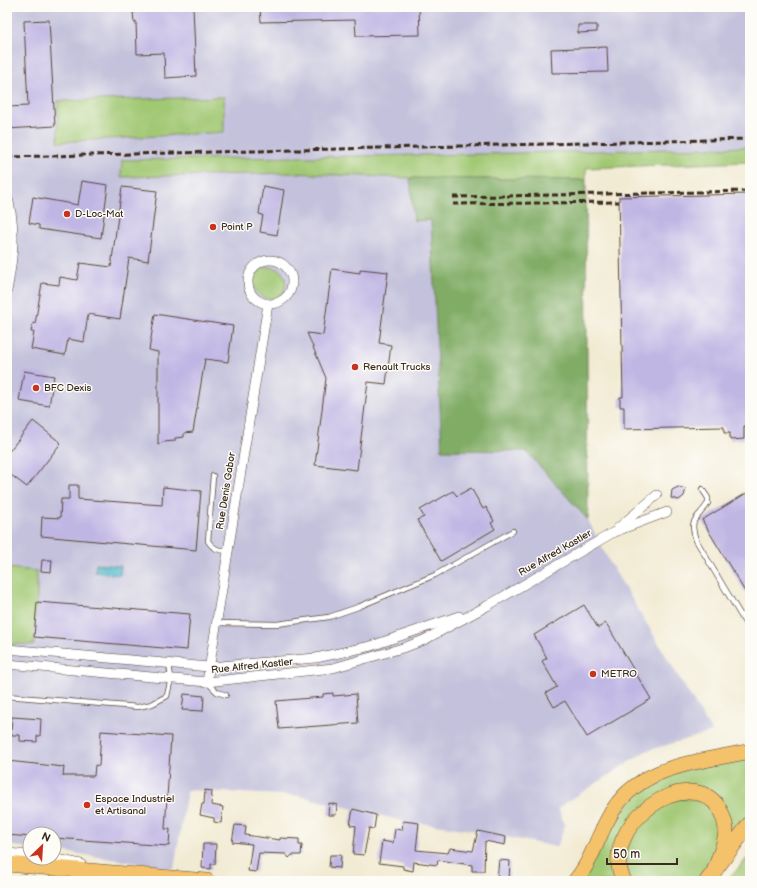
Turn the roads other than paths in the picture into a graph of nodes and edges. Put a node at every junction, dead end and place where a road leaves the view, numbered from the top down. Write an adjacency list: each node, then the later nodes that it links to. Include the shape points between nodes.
1 (7, 195): 2 (street, via 12,212 14,238)
2 (7, 291)
3 (268, 304): 3 (street, via 282,300 291,288 292,280 286,267 272,260 258,264 252,269 248,282 252,295); 10 (street, Rue Denis Gabor)
4 (213, 476): 10 (lane, via 208,540 217,550)
5 (702, 489): 13 (lane, via 708,503 695,518 692,530)
6 (657, 495): 9 (street, Rue Alfred Kastler)
7 (667, 512): 9 (street, Rue Alfred Kastler)
8 (513, 531): 12 (lane, via 435,575 329,617 277,624)
9 (614, 532): 11 (street, Rue Alfred Kastler)
10 (227, 551): 12 (street, Rue Denis Gabor)
11 (487, 606): 17 (street, Rue Alfred Kastler, via 371,646 316,658); 19 (street, Rue Alfred Kastler, via 424,640 333,668)
12 (216, 623): 17 (street, Rue Denis Gabor)
13 (750, 631)
14 (7, 649): 16 (street, Rue Alfred Kastler)
15 (7, 664): 18 (street, Rue Alfred Kastler)
16 (169, 664): 17 (street, Rue Alfred Kastler); 18 (lane)
17 (209, 667): 19 (street, Rue Denis Gabor)
18 (171, 678): 19 (street, Rue Alfred Kastler); 20 (lane, via 167,696 152,704 138,707)
19 (207, 682): 21 (lane, via 217,692)
20 (7, 696)
21 (226, 696)
22 (750, 751): 34 (main road, via 664,770 640,782 614,808 585,868)
23 (750, 823): 31 (main road)
24 (750, 836): 31 (main road)
25 (7, 853): 26 (street)
26 (22, 854)
27 (62, 860): 30 (street)
28 (7, 864): 30 (main road)
29 (7, 874): 32 (main road)
30 (125, 874): 33 (main road)
31 (713, 878): 35 (main road, via 726,832 722,813 717,805 703,795 679,793 653,804 625,833 618,858)
32 (97, 881)
33 (207, 881)
34 (575, 881)
35 (624, 881)

